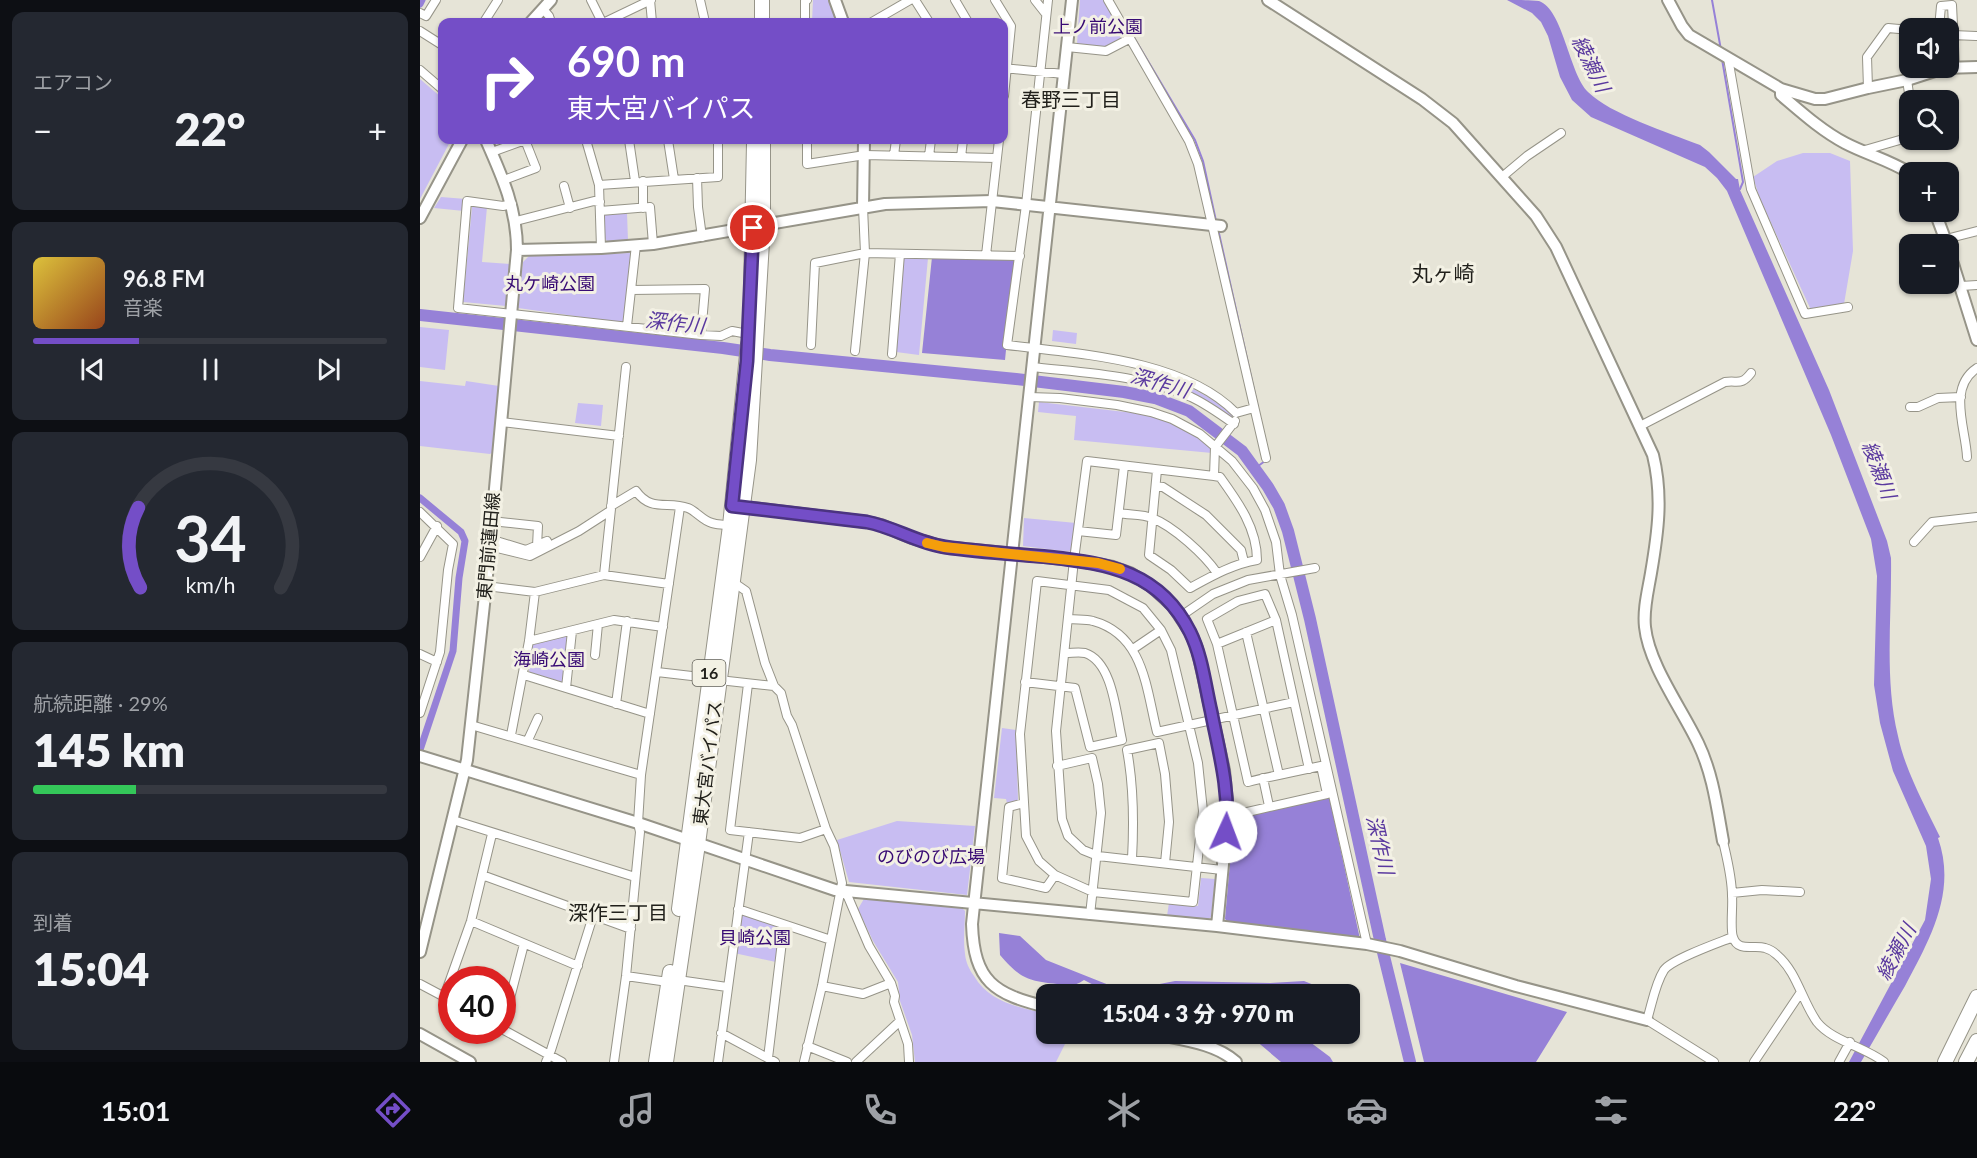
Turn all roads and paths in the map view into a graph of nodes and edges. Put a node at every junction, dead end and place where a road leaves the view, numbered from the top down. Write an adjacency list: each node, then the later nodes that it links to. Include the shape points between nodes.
1 (436, 0): 22 (street, via 426,16)
2 (498, 0): 24 (street)
3 (551, 0): 21 (street)
4 (591, 0): 27 (street)
5 (650, 0): 28 (street); 29 (street)
6 (700, 0): 30 (street)
7 (753, 0): 31 (highway)
8 (762, 0): 32 (highway)
9 (807, 0): 33 (street)
10 (835, 0): 34 (street)
11 (910, 0): 35 (street)
12 (915, 0): 36 (street)
13 (955, 0): 37 (street)
14 (995, 0): 38 (street)
15 (1035, 0): 23 (street)
16 (1048, 0): 23 (street)
17 (1072, 0): 49 (street)
18 (1108, 0): 46 (street)
19 (1268, 0): 89 (street, via 1422,99 1460,130)
20 (1668, 0): 50 (street, via 1689,35)
21 (543, 9): 25 (street); 26 (street)
22 (422, 13)
23 (1046, 14): 55 (street)
24 (487, 18)
25 (535, 18)
26 (550, 18)
27 (601, 18)
28 (612, 18)
29 (652, 18)
30 (704, 18)
31 (753, 18)
32 (762, 18)
33 (805, 18)
34 (842, 18)
35 (879, 18)
36 (926, 18)
37 (966, 18)
38 (1006, 18)
39 (1940, 18): 40 (street, via 1941,6 1952,5)
40 (1952, 18)
41 (1008, 21): 48 (street)
42 (1899, 29): 60 (street, via 1888,28 1867,57)
43 (420, 31): 47 (street)
44 (1959, 35): 45 (street)
45 (1976, 36)
46 (1130, 39): 49 (street, via 1106,51); 108 (street, via 1189,141)
47 (438, 42)
48 (1008, 47)
49 (1067, 47): 56 (street)
50 (1724, 55): 61 (street); 124 (street, via 1751,189 1805,314)
51 (1959, 67): 52 (street)
52 (1977, 67)
53 (1008, 68): 55 (street)
54 (420, 70): 59 (street)
55 (1041, 71): 56 (street); 99 (street)
56 (1064, 74): 101 (street)
57 (1912, 78): 58 (street)
58 (1907, 80): 60 (street); 62 (street)
59 (438, 83)
60 (1868, 88): 61 (street, via 1825,99)
61 (1780, 89): 81 (street, via 1781,95 1834,137)
62 (1908, 90)
63 (1561, 133): 89 (street)
64 (1899, 140): 81 (street)
65 (460, 144): 105 (street)
66 (488, 144): 82 (street, 東門前蓮田線)
67 (514, 144): 82 (street)
68 (527, 144): 91 (street, via 536,168)
69 (587, 144): 94 (street)
70 (630, 144): 93 (street)
71 (669, 144): 92 (street)
72 (718, 144): 90 (street, via 718,177)
73 (754, 144): 107 (highway, 東大宮バイパス / 16)
74 (763, 144): 107 (highway, 東大宮バイパス / 16)
75 (807, 144): 83 (street, via 807,164)
76 (864, 144): 83 (street)
77 (896, 144): 84 (street)
78 (930, 144): 85 (street)
79 (963, 144): 86 (street)
80 (998, 144): 87 (street)
81 (1865, 150): 88 (street)
82 (492, 152): 91 (street, 東門前蓮田線)
83 (865, 155): 84 (street); 100 (street)
84 (894, 156): 85 (street)
85 (929, 156): 86 (street)
86 (962, 157): 87 (street)
87 (996, 158): 96 (street)
88 (1899, 167)
89 (1502, 177): 145 (street, via 1536,216 1556,247)
90 (697, 178): 92 (street); 110 (street)
91 (504, 180): 98 (street, 東門前蓮田線)
92 (674, 180): 93 (street)
93 (639, 181): 94 (street); 103 (street)
94 (599, 184): 97 (street)
95 (564, 186): 102 (street)
96 (992, 201): 99 (street); 100 (street); 118 (street)
97 (600, 202): 102 (street); 104 (street)
98 (512, 204): 106 (street, 東門前蓮田線); 125 (street, via 467,201 458,308)
99 (1026, 205): 101 (street); 119 (street)
100 (863, 207): 107 (street); 116 (street)
101 (1050, 207): 108 (street); 131 (street)
102 (570, 208): 106 (street)
103 (643, 208): 104 (street); 112 (street, via 650,207)
104 (600, 211): 114 (street)
105 (420, 218)
106 (516, 221): 115 (street, 東門前蓮田線)
107 (758, 226): 110 (street); 128 (highway, 東大宮バイパス / 16)
108 (1216, 226): 141 (street)
109 (1977, 231): 111 (street)
110 (702, 237): 112 (street)
111 (1959, 239)
112 (653, 244): 113 (street)
113 (636, 245): 114 (street); 123 (street)
114 (601, 248): 115 (street)
115 (517, 250): 125 (street, 東門前蓮田線)
116 (865, 253): 117 (street); 130 (street, via 815,263); 132 (street)
117 (900, 254): 118 (street); 133 (street)
118 (986, 255): 119 (street)
119 (1020, 256): 131 (street, via 1007,345)
120 (1959, 283): 122 (street)
121 (1977, 285): 122 (street)
122 (1960, 286): 129 (street)
123 (631, 290): 126 (street); 127 (street, via 705,289)
124 (1848, 307)
125 (511, 315): 126 (street); 143 (street, 東門前蓮田線)
126 (627, 326): 127 (street)
127 (701, 335): 128 (street, via 721,336 732,331)
128 (751, 338): 154 (highway, 東大宮バイパス / 16)
129 (1977, 340)
130 (811, 345)
131 (1034, 349): 135 (street); 142 (street, via 1093,355 1143,366 1207,391)
132 (855, 351)
133 (892, 354)
134 (626, 367): 146 (street)
135 (1032, 368): 138 (street); 144 (street, via 1137,380 1163,387 1192,398)
136 (1977, 368): 139 (street, via 1967,378)
137 (1750, 373): 145 (street, via 1740,383 1725,382)
138 (1029, 395): 147 (street, via 1151,412 1200,434); 171 (street)
139 (1961, 397): 140 (street, via 1938,398); 148 (street)
140 (1910, 407)
141 (1254, 408): 142 (street); 149 (street)
142 (1236, 413): 144 (street)
143 (501, 422): 146 (street); 161 (street, 東門前蓮田線)
144 (1234, 424): 147 (street)
145 (1640, 426): 239 (street, via 1653,455 1660,497 1644,609 1647,641 1707,763)
146 (618, 436): 156 (street)
147 (1215, 447): 152 (street); 178 (street, via 1232,461 1265,510 1276,542)
148 (1967, 457)
149 (1266, 458)
150 (1124, 466): 151 (street); 158 (street); 164 (street, via 1087,461)
151 (1157, 470): 152 (street); 153 (street)
152 (1214, 476): 174 (street, via 1220,477 1241,506 1257,544 1257,560)
153 (1156, 486): 160 (street); 174 (street, via 1206,515 1241,550)
154 (738, 506): 163 (highway, 東大宮バイパス / 16); 171 (street, via 867,522 936,545); 180 (highway, 東大宮バイパス / 16)
155 (680, 507): 156 (street, via 650,503 636,491); 163 (street, via 712,524); 181 (street)
156 (611, 508): 168 (street, via 579,531 530,556); 177 (street)
157 (420, 512): 162 (street)
158 (1119, 513): 160 (street); 164 (street, via 1116,535)
159 (1977, 517): 169 (street, via 1932,522)
160 (1152, 518): 176 (street, via 1187,540); 179 (street, via 1149,555 1190,588)
161 (491, 521): 168 (street, 東門前蓮田線); 170 (street, via 538,526)
162 (437, 526): 166 (street); 203 (street, via 453,544)
163 (730, 526): 206 (highway, 東大宮バイパス / 16)
164 (1078, 531): 173 (street)
165 (420, 536): 166 (street)
166 (428, 541): 172 (street)
167 (547, 541): 170 (street)
168 (489, 542): 170 (street, via 526,550); 183 (street, 東門前蓮田線)
169 (1914, 542)
170 (537, 546)
171 (1012, 553): 173 (street); 254 (street)
172 (420, 557)
173 (1074, 560): 182 (street); 188 (street, via 1130,573 1163,596)
174 (1244, 562): 176 (street)
175 (1315, 568): 178 (street)
176 (1217, 573): 179 (street)
177 (604, 575): 181 (street); 185 (street)
178 (1280, 575): 184 (street); 265 (street)
179 (1205, 580): 186 (street)
180 (733, 582): 206 (highway, 東大宮バイパス / 16); 209 (street, via 746,591)
181 (669, 584): 193 (street)
182 (1072, 584): 189 (street); 194 (street, via 1109,590 1143,608); 207 (street, via 1037,581)
183 (486, 586): 185 (street); 220 (street, 東門前蓮田線)
184 (1233, 586): 186 (street); 187 (street)
185 (535, 592): 197 (street)
186 (1213, 594): 188 (street)
187 (1238, 601): 191 (street, via 1265,594); 198 (street, via 1207,619)
188 (1181, 616): 219 (street, via 1197,648)
189 (1069, 619): 199 (street, via 1110,628); 200 (street)
190 (627, 621): 192 (street); 193 (street); 213 (street)
191 (1276, 621): 196 (street); 212 (street)
192 (598, 624): 195 (street); 202 (street)
193 (663, 627): 204 (street)
194 (1161, 630): 199 (street); 221 (street, via 1172,650)
195 (572, 631): 197 (street); 211 (street)
196 (1246, 632): 198 (street); 214 (street)
197 (530, 641): 205 (street)
198 (1217, 644): 217 (street)
199 (1133, 649): 221 (street, via 1156,732)
200 (1066, 653): 210 (street); 210 (street, via 1084,653 1099,661 1107,674 1122,740 1090,747 1075,688)
201 (420, 654): 203 (street)
202 (595, 655)
203 (437, 662): 215 (street)
204 (657, 672): 206 (street); 216 (street)
205 (524, 675): 211 (street); 222 (street)
206 (714, 679): 208 (street); 240 (highway, 東大宮バイパス / 16)
207 (1025, 682): 210 (street); 231 (street, via 1020,734)
208 (748, 684): 209 (street); 237 (street, via 730,830)
209 (774, 686): 236 (street, via 781,693)
210 (1062, 686): 225 (street, via 1056,731)
211 (566, 688): 213 (street)
212 (1294, 702): 214 (street); 226 (street)
213 (616, 704): 216 (street)
214 (1264, 708): 217 (street); 229 (street)
215 (420, 713)
216 (650, 714): 228 (street)
217 (1234, 715): 219 (street); 230 (street, via 1248,782)
218 (538, 718): 223 (street)
219 (1212, 719): 221 (street); 233 (street, via 1224,770)
220 (471, 725): 222 (street); 227 (street, 東門前蓮田線)
221 (1189, 725): 245 (street, via 1203,812)
222 (511, 735): 223 (street)
223 (528, 740): 228 (street)
224 (420, 756): 227 (street)
225 (1057, 766): 241 (street, via 1062,819 1068,836 1083,850); 241 (street, via 1092,759 1101,813)
226 (1309, 769): 229 (street); 232 (street, via 1321,766 1327,794)
227 (465, 770): 234 (street, 東門前蓮田線); 235 (street)
228 (641, 775): 235 (street)
229 (1279, 775): 230 (street)
230 (1263, 778): 232 (street)
231 (1024, 803): 248 (street, via 1026,836 1039,861); 248 (street, via 1009,807 1002,878 1046,888)
232 (1269, 806): 233 (street)
233 (1228, 813): 246 (street)
234 (453, 820): 238 (street); 266 (street, 東門前蓮田線)
235 (638, 823): 240 (street); 249 (street)
236 (826, 829): 237 (street, via 800,838); 250 (street, via 834,846)
237 (750, 832): 243 (street)
238 (492, 834): 247 (street); 249 (street)
239 (1723, 841): 253 (street)
240 (693, 842): 243 (street); 271 (highway, 東大宮バイパス / 16)
241 (1098, 856): 242 (street); 251 (street)
242 (1132, 859): 244 (street); 244 (street, via 1134,819 1127,750 1159,743 1169,822)
243 (745, 860): 250 (street); 255 (street)
244 (1165, 863): 245 (street)
245 (1198, 867): 246 (street); 251 (street, via 1193,902)
246 (1222, 870): 260 (street)
247 (482, 875): 257 (street); 258 (street)
248 (1054, 875): 251 (street)
249 (635, 877): 261 (street)
250 (841, 890): 254 (street); 263 (street); 272 (street)
251 (1093, 892): 256 (street)
252 (1800, 892): 253 (street)
253 (1732, 893): 262 (street)
254 (974, 902): 256 (street); 279 (street, via 972,941 981,970 1003,993)
255 (738, 909): 259 (street); 275 (street)
256 (1090, 915): 260 (street)
257 (593, 916): 261 (street); 268 (street)
258 (471, 921): 264 (street); 267 (street)
259 (784, 925): 263 (street); 290 (street)
260 (1217, 926): 265 (street)
261 (631, 928): 270 (street)
262 (1733, 937): 276 (street, via 1738,945 1775,953 1784,961); 280 (street, via 1665,968)
263 (831, 940): 274 (street)
264 (524, 944): 268 (street); 269 (street)
265 (1366, 945): 280 (street)
266 (420, 952)
267 (458, 966)
268 (578, 966): 289 (street)
269 (516, 975)
270 (626, 976): 271 (street); 293 (street)
271 (673, 981): 275 (street); 294 (highway, 東大宮バイパス / 16); 295 (highway, 東大宮バイパス / 16)
272 (891, 983): 274 (street, via 863,994); 281 (street)
273 (420, 984): 277 (street)
274 (822, 986): 288 (street)
275 (727, 987): 282 (street)
276 (1801, 992): 286 (street, via 1829,1033); 303 (street)
277 (438, 994)
278 (1977, 997): 306 (highway)
279 (1036, 1004)
280 (1647, 1020): 302 (street)
281 (900, 1021): 299 (street); 300 (street)
282 (721, 1033): 290 (street); 296 (street)
283 (420, 1034): 291 (street)
284 (516, 1038): 289 (street)
285 (1977, 1041): 307 (highway)
286 (1852, 1043): 304 (street); 305 (street)
287 (1194, 1044): 301 (street, via 1223,1052)
288 (807, 1046): 297 (street); 298 (street)
289 (547, 1059): 292 (street)
290 (772, 1060)
291 (470, 1062)
292 (562, 1062)
293 (614, 1062)
294 (656, 1062)
295 (666, 1062)
296 (718, 1062)
297 (804, 1062)
298 (847, 1062)
299 (856, 1062)
300 (909, 1062)
301 (1236, 1062)
302 (1714, 1062)
303 (1754, 1062)
304 (1839, 1062)
305 (1884, 1062)
306 (1945, 1062)
307 (1966, 1062)

